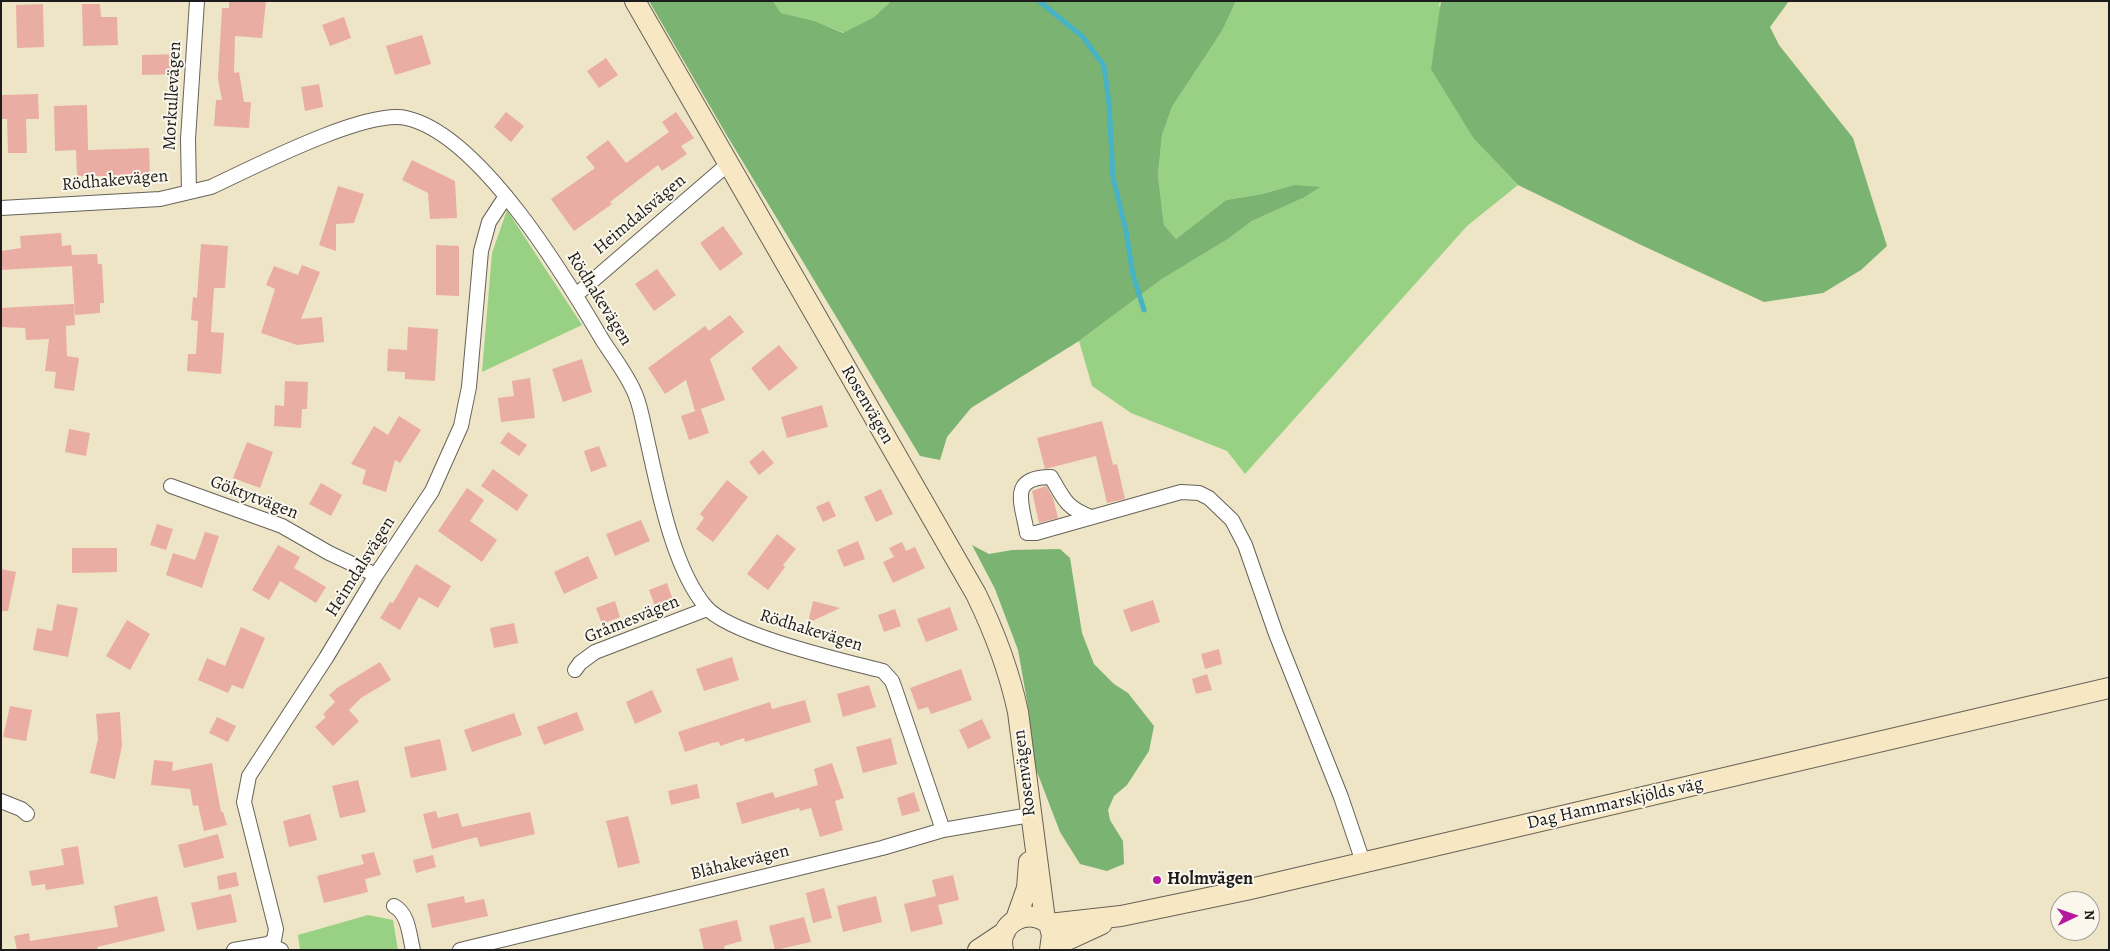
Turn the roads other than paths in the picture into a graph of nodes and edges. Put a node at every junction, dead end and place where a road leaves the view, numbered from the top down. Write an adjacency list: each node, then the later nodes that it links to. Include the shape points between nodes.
1 (197, 1): 4 (street, Morkullevägen, via 188,139)
2 (635, 1): 3 (main road, Rosenvägen)
3 (728, 164): 7 (street, Heimdalsvägen); 16 (main road, Rosenvägen, via 942,534 990,624 1012,682)
4 (189, 192): 5 (street, Rödhakevägen, via 210,187 345,126 371,120 405,118 430,128 458,147); 6 (street, Rödhakevägen, via 160,199)
5 (506, 196): 7 (street, Rödhakevägen); 10 (street, Heimdalsvägen, via 489,222 481,251 469,387 461,426 432,491)
6 (1, 208)
7 (576, 294): 11 (street, Rödhakevägen, via 636,395 681,565)
8 (172, 486): 10 (street, Göktytvägen, via 282,526)
9 (1092, 517): 9 (street, via 1079,513 1062,499 1051,477 1034,477 1020,494 1027,533); 18 (street, via 1182,492 1199,493 1209,498 1232,520 1245,545)
10 (376, 575): 23 (street, Heimdalsvägen, via 249,776 244,802 276,929)
11 (707, 609): 12 (street, Gråmesvägen, via 596,652); 17 (street, Rödhakevägen, via 748,632 888,676)
12 (575, 670)
13 (2109, 688): 18 (main road, Dag Hammarskjölds väg)
14 (1, 801): 15 (street)
15 (27, 814)
16 (1031, 824): 17 (street, Blåhakevägen); 21 (main road, Rosenvägen); 22 (main road, Rosenvägen, via 1027,888)
17 (943, 830): 27 (street, Blåhakevägen, via 882,848)
18 (1363, 862): 20 (main road, Dag Hammarskjölds väg)
19 (394, 906): 26 (street, via 406,918)
20 (1121, 916): 21 (main road, Dag Hammarskjölds väg); 24 (main road, Dag Hammarskjölds väg)
21 (1047, 922): 22 (main road, Dag Hammarskjölds väg, via 1024,916); 24 (main road, Dag Hammarskjölds väg)
22 (1008, 934): 28 (main road)
23 (275, 947): 25 (street)
24 (1051, 948)
25 (234, 950)
26 (413, 950)
27 (460, 950)
28 (978, 950)

